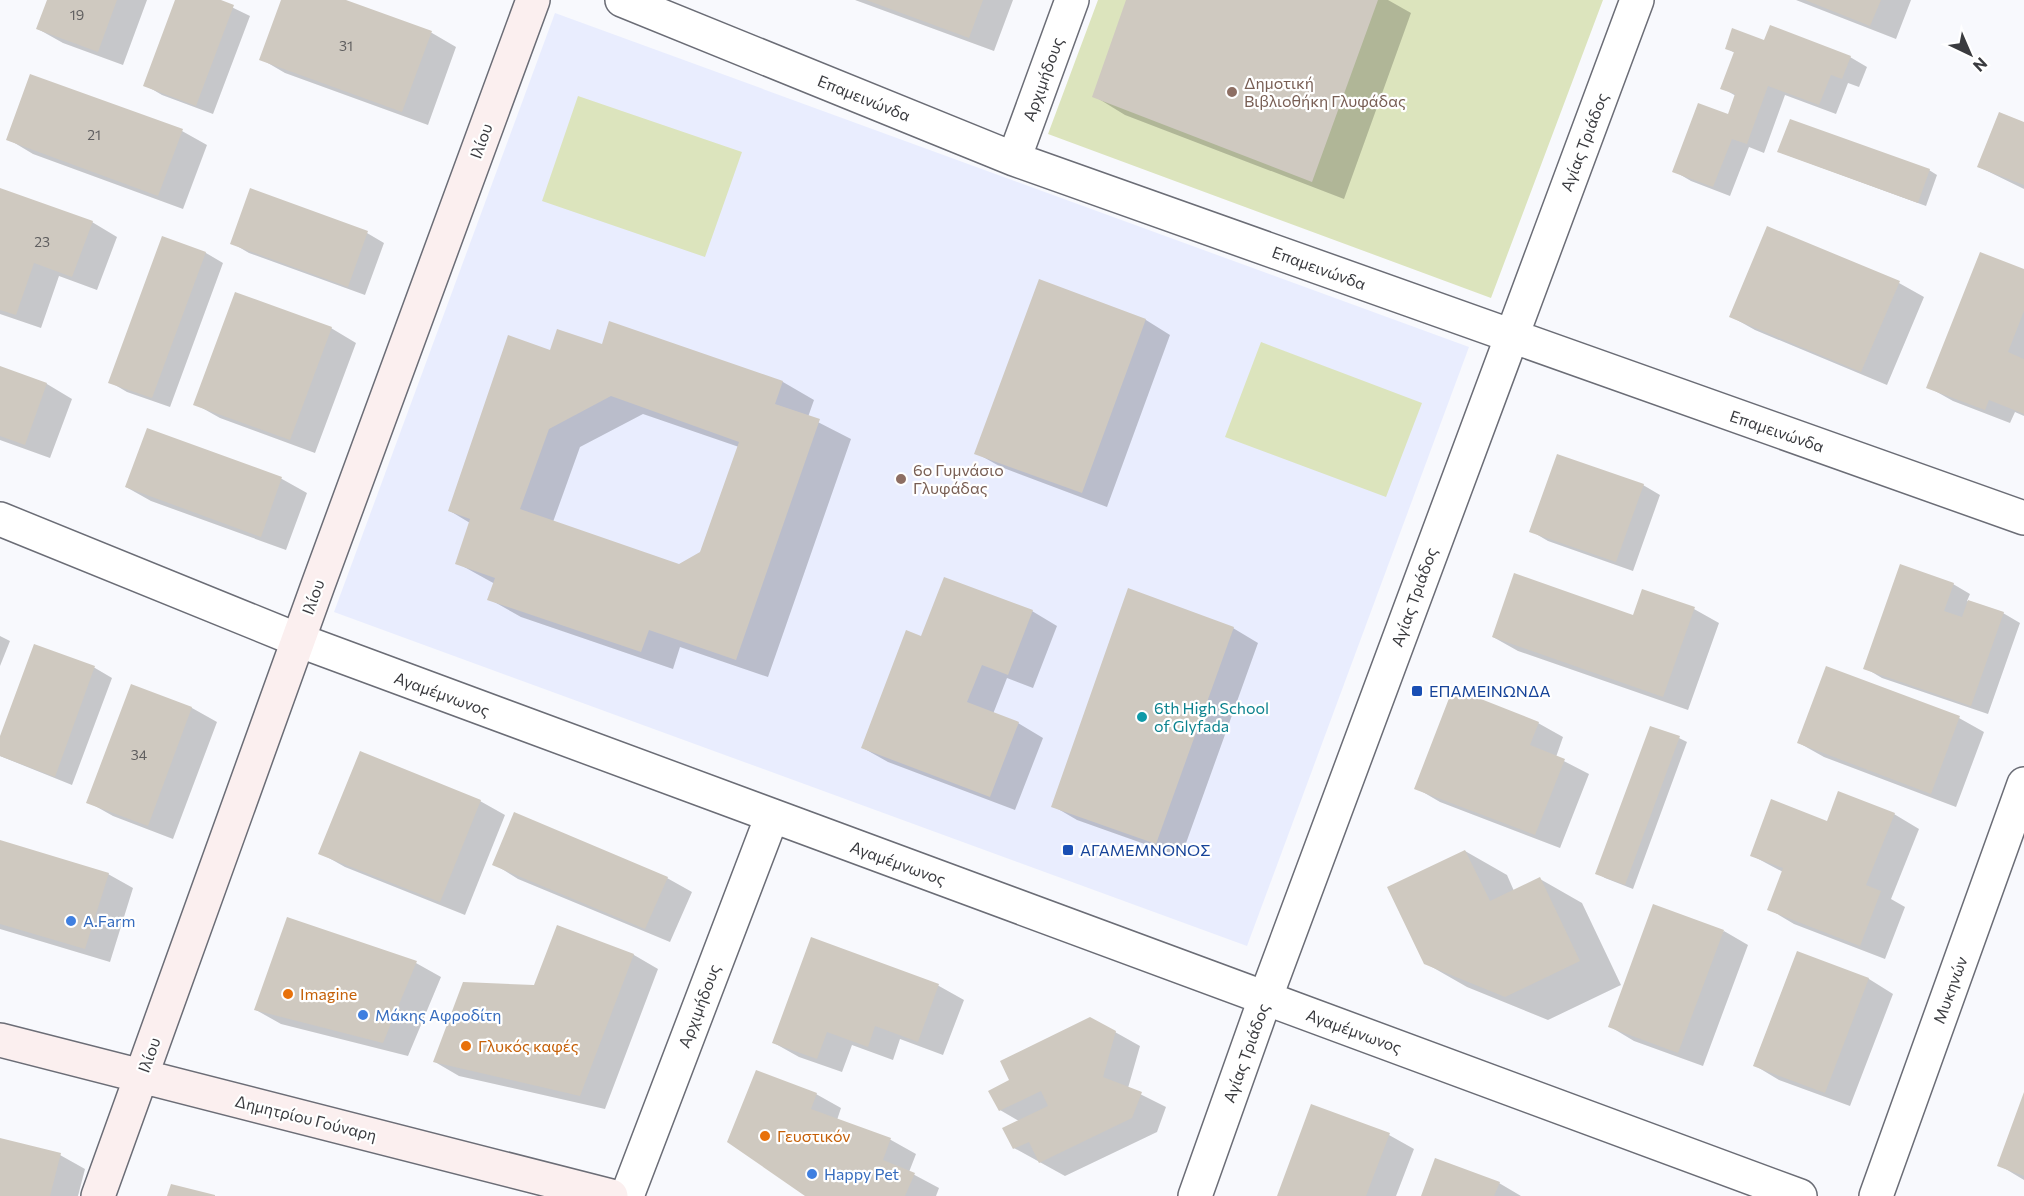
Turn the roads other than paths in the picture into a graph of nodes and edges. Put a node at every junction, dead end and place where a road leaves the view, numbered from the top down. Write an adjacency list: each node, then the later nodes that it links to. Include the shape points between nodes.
1 (533, 0): 9 (street, Ιλίου)
2 (622, 0): 5 (street, Επαμεινώνδα)
3 (1072, 0): 5 (street, Αρχιμήδους)
4 (1637, 0): 6 (street, Αγίας Τριάδος)
5 (1014, 159): 6 (street, Επαμεινώνδα)
6 (1510, 337): 7 (street, Επαμεινώνδα); 12 (street, Αγίας Τριάδος)
7 (2024, 518)
8 (0, 519): 9 (street, Αγαμέμνωνος)
9 (298, 640): 11 (street, Αγαμέμνωνος); 14 (street, Ιλίου)
10 (2024, 784): 20 (street, Μυκηνών)
11 (772, 816): 12 (street, Αγαμέμνωνος); 17 (street, Αρχιμήδους)
12 (1265, 999): 18 (street, Αγίας Τριάδος); 19 (street, Αγαμέμνωνος)
13 (0, 1040): 14 (street, Δημητρίου Γούναρη)
14 (141, 1076): 15 (street, Ιλίου); 16 (street, Δημητρίου Γούναρη)
15 (98, 1196)
16 (611, 1196)
17 (627, 1196)
18 (1195, 1196)
19 (1800, 1196)
20 (1876, 1196)

